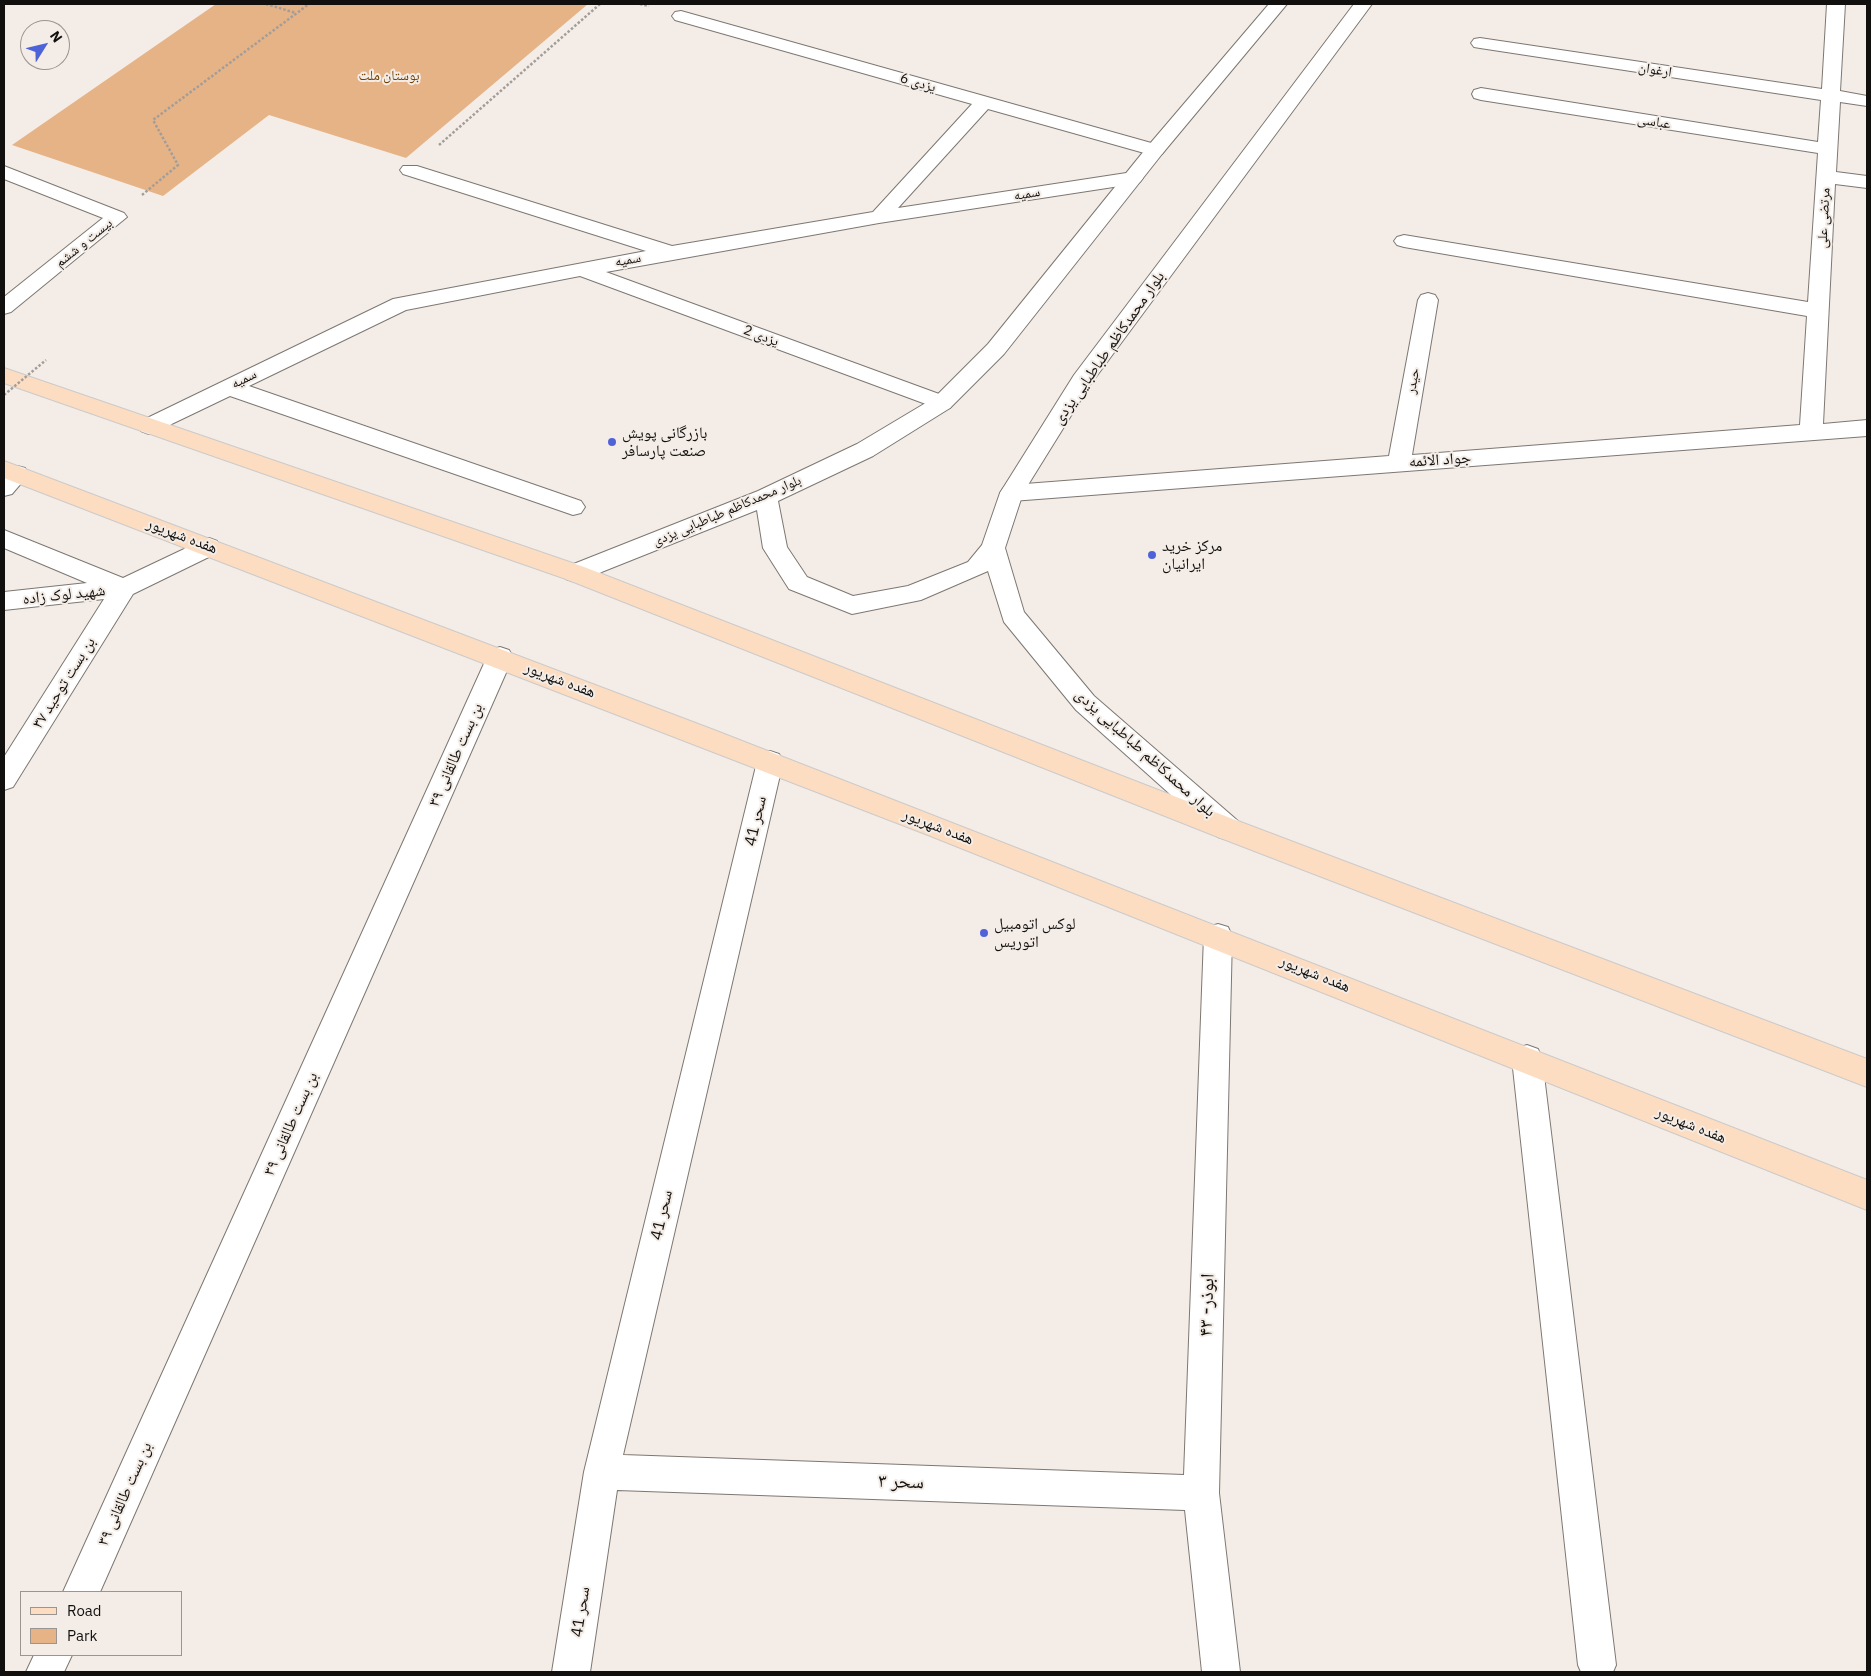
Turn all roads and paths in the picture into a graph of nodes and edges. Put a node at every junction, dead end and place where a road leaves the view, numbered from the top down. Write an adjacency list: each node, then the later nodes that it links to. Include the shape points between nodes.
1 (266, 4): 7 (path)
2 (309, 4): 7 (path)
3 (600, 4): 16 (path)
4 (1278, 4): 14 (street, بلوار محمدکاظم طباطبایی یزدی)
5 (1363, 4): 39 (street, بلوار محمدکاظم طباطبایی یزدی, via 1082,380)
6 (1836, 4): 11 (street, مرتضی علی)
7 (296, 13): 21 (path, via 153,120 178,165)
8 (680, 16): 13 (street, یزدی 6)
9 (1480, 43): 11 (street, ارغوان)
10 (1481, 94): 15 (street, عباسی)
11 (1831, 97): 12 (street, ارغوان); 15 (street, مرتضی علی)
12 (1867, 101)
13 (984, 102): 14 (street, یزدی 6); 22 (street)
14 (1155, 150): 19 (street, بلوار محمدکاظم طباطبایی یزدی)
15 (1828, 150): 18 (street, مرتضی علی)
16 (410, 170): 24 (street)
17 (4, 172): 21 (street, بیست و ششم)
18 (1826, 177): 20 (street); 28 (street, مرتضی علی)
19 (1133, 178): 22 (street, سمیه); 33 (street, بلوار محمدکاظم طباطبایی یزدی, via 996,349)
20 (1867, 182)
21 (117, 216): 27 (street, بیست و ششم)
22 (879, 217): 24 (street, سمیه)
23 (1404, 241): 28 (street)
24 (670, 253): 25 (street, سمیه)
25 (580, 269): 31 (street, سمیه, via 400,304); 33 (street, یزدی 2)
26 (1428, 300): 37 (street, حیدر)
27 (4, 307)
28 (1818, 311): 36 (street, مرتضی علی)
29 (46, 360): 32 (path, bridge)
30 (4, 375): 34 (main road)
31 (228, 388): 34 (street, سمیه); 41 (street)
32 (4, 395)
33 (942, 403): 40 (street, بلوار محمدکاظم طباطبایی یزدی, via 864,450)
34 (149, 426): 45 (main road)
35 (1867, 428): 36 (street, جواد الائمه)
36 (1811, 432): 37 (street, جواد الائمه)
37 (1399, 463): 39 (street, جواد الائمه)
38 (8, 477): 43 (main road, هفده شهریور)
39 (1012, 492): 44 (street, بلوار محمدکاظم طباطبایی یزدی)
40 (766, 497): 44 (street, via 775,548 798,583 852,605 912,594 977,568); 45 (street, بلوار محمدکاظم طباطبایی یزدی)
41 (574, 507)
42 (4, 539): 46 (street)
43 (209, 546): 46 (street); 48 (main road, هفده شهریور)
44 (993, 548): 51 (street, بلوار محمدکاظم طباطبایی یزدی, via 1013,615 1085,703)
45 (575, 573): 51 (main road)
46 (124, 588): 47 (street, شهید لوک زاده); 50 (street, بن بست توحید ۳۷)
47 (4, 601)
48 (500, 656): 49 (main road, هفده شهریور); 58 (street, بن‌ بست طالقانی ۳۹)
49 (770, 762): 52 (main road, هفده شهریور); 56 (street, سحر 41)
50 (4, 779)
51 (1228, 829): 54 (main road)
52 (1218, 936): 53 (main road, هفده شهریور); 57 (street, ابوذر- ۴۳)
53 (1527, 1059): 55 (main road, هفده شهریور); 60 (street)
54 (1867, 1073)
55 (1867, 1195)
56 (602, 1472): 57 (street, سحر ۳); 62 (street, سحر 41)
57 (1201, 1493): 63 (street, ابوذر- ۴۳)
58 (81, 1591)
59 (53, 1656): 61 (street)
60 (1597, 1665)
61 (45, 1672)
62 (572, 1672)
63 (1221, 1672)

